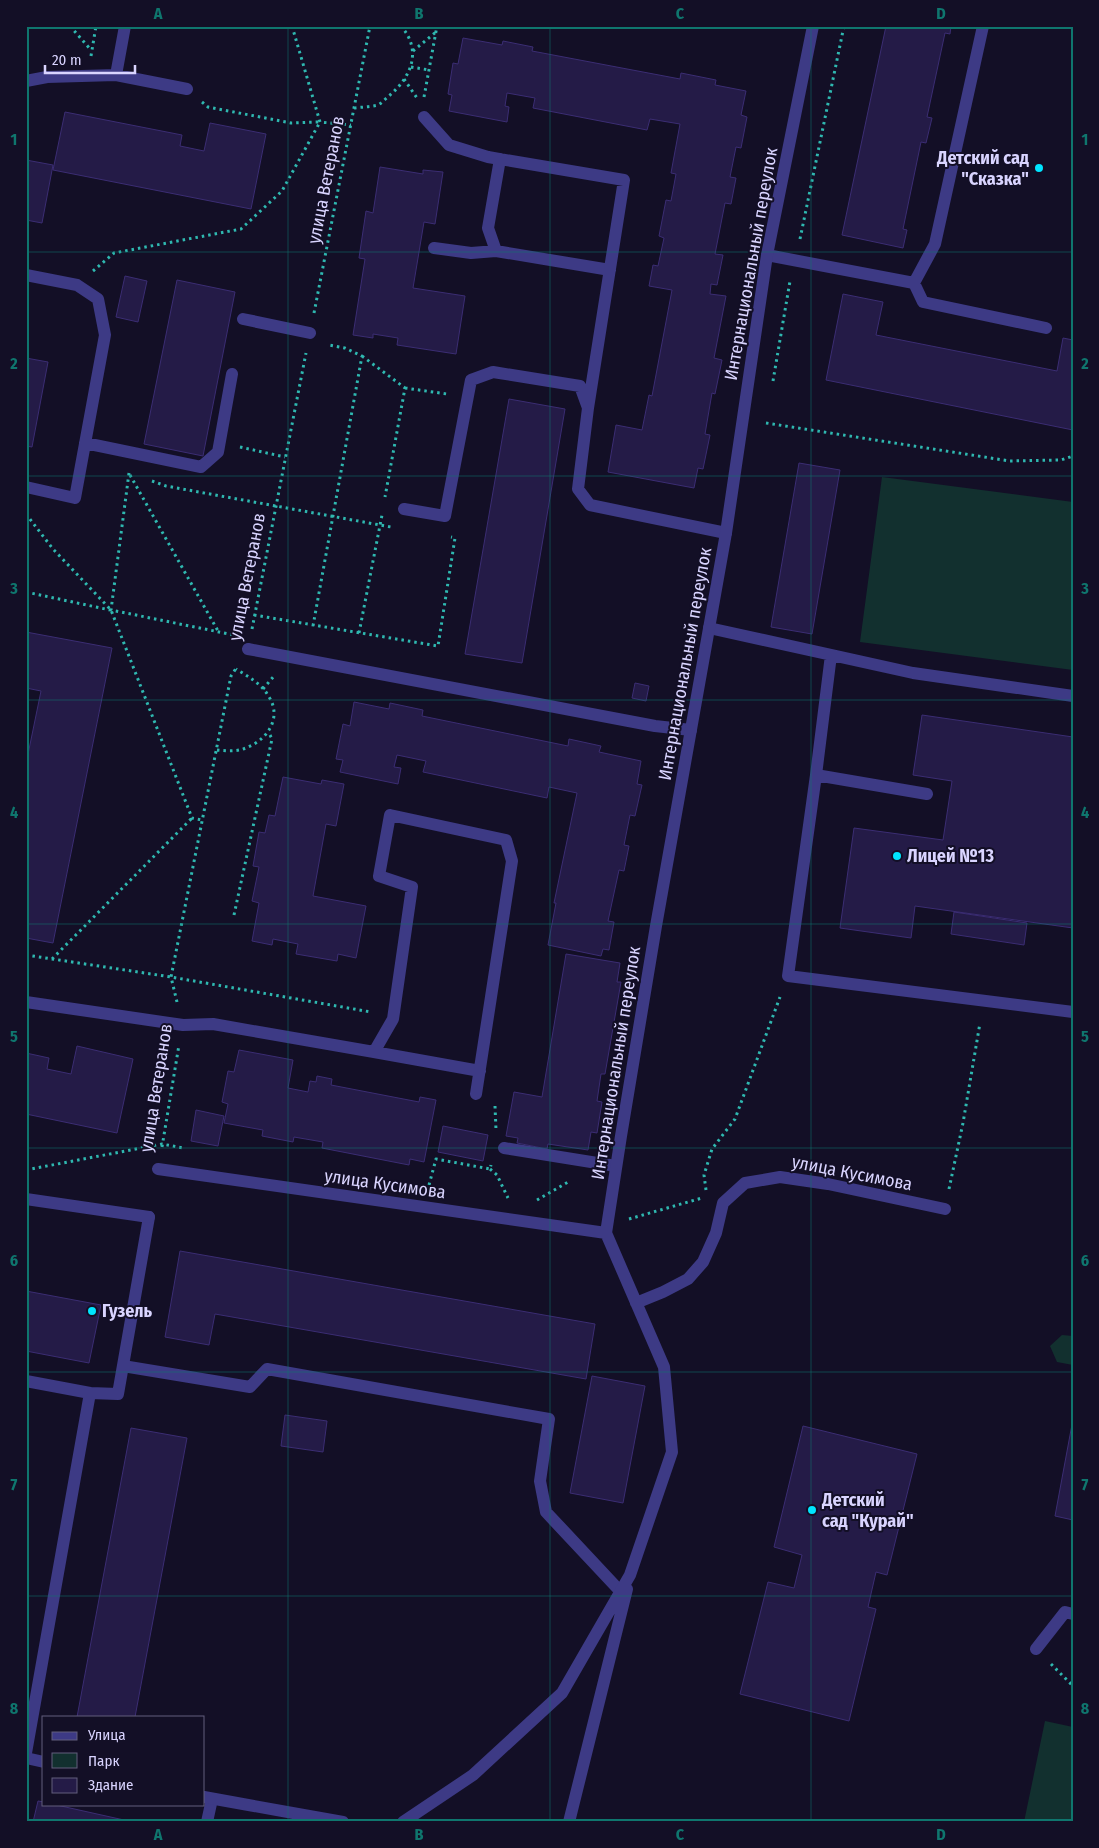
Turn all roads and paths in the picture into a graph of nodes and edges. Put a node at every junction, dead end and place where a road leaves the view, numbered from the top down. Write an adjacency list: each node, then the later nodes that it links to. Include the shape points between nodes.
1 (70, 26): 12 (path)
2 (96, 26): 12 (path)
3 (125, 26): 16 (street)
4 (292, 26): 23 (path)
5 (370, 26): 21 (path, улица Ветеранов)
6 (401, 26): 13 (path)
7 (437, 26): 11 (path)
8 (813, 26): 28 (street, Интернациональный переулок)
9 (844, 26): 29 (path)
10 (983, 26): 32 (street, via 935,244)
11 (436, 32): 13 (path); 15 (path)
12 (92, 51): 17 (path)
13 (413, 51): 14 (path)
14 (411, 67): 15 (path); 18 (path)
15 (429, 70): 22 (path)
16 (116, 75): 17 (street); 20 (street)
17 (88, 76): 19 (street)
18 (404, 79): 21 (path, via 400,87 379,104); 22 (path)
19 (26, 81)
20 (187, 89): 23 (path, via 208,107 291,123)
21 (354, 108): 24 (path, улица Ветеранов)
22 (423, 112): 25 (street, via 449,145)
23 (320, 122): 24 (path); 33 (path, via 282,191 242,229 114,253)
24 (351, 125): 36 (path, улица Ветеранов)
25 (500, 159): 27 (street, via 488,228); 30 (street, via 624,180)
26 (434, 248): 27 (street, via 471,253)
27 (496, 251): 30 (street)
28 (767, 255): 29 (street); 59 (street, Интернациональный переулок)
29 (793, 260): 32 (street); 39 (path)
30 (610, 270): 42 (street)
31 (26, 275): 33 (street)
32 (914, 283): 35 (street, via 923,302)
33 (77, 285): 44 (street, via 98,299 105,335)
34 (243, 320): 36 (street)
35 (1046, 328)
36 (309, 337): 37 (path); 48 (path, улица Ветеранов)
37 (362, 356): 40 (path); 56 (path)
38 (232, 374): 45 (street)
39 (772, 385)
40 (406, 388): 41 (path); 57 (path)
41 (468, 397): 42 (street, via 471,380 493,372 580,386); 54 (street, via 445,516)
42 (588, 408): 59 (street, via 578,488 590,505)
43 (767, 414): 47 (path, via 766,423 1010,461 1061,460)
44 (85, 442): 46 (street); 52 (street, via 75,498)
45 (220, 443): 46 (street, via 218,452 201,467); 48 (path)
46 (132, 452): 49 (path)
47 (1073, 456)
48 (285, 457): 53 (path, улица Ветеранов)
49 (129, 473): 50 (path); 62 (path); 66 (path)
50 (138, 476)
51 (148, 480): 53 (path)
52 (26, 487)
53 (276, 506): 56 (path); 63 (path, улица Ветеранов)
54 (404, 509)
55 (26, 514): 62 (path, via 53,549)
56 (333, 516): 57 (path); 64 (path)
57 (380, 525): 58 (path); 67 (path)
58 (399, 528)
59 (726, 533): 65 (street, Интернациональный переулок)
60 (446, 536): 67 (path, via 455,538 438,646)
61 (26, 592): 62 (path)
62 (111, 610): 66 (path); 77 (path)
63 (254, 615): 64 (path); 68 (path, улица Ветеранов)
64 (313, 626): 67 (path)
65 (709, 628): 69 (street); 72 (street, Интернациональный переулок)
66 (218, 631): 68 (path)
67 (359, 633)
68 (249, 643): 70 (path, улица Ветеранов); 72 (street, via 655,726)
69 (831, 655): 71 (street, via 913,673); 75 (street)
70 (236, 669): 73 (path, via 258,683 270,698 275,718); 74 (path, улица Ветеранов)
71 (1073, 696)
72 (691, 730): 96 (street, Интернациональный переулок)
73 (269, 733): 74 (path, via 249,747); 79 (path, via 272,739)
74 (216, 750): 78 (path, улица Ветеранов)
75 (816, 776): 76 (street); 83 (street)
76 (927, 794)
77 (192, 818): 78 (path); 81 (path)
78 (202, 820): 82 (path, улица Ветеранов)
79 (234, 915)
80 (26, 955): 81 (path)
81 (52, 959): 82 (path)
82 (171, 976): 87 (path, via 374,1012); 88 (path, улица Ветеранов)
83 (788, 976): 84 (street); 104 (path, via 735,1119 712,1149 704,1175 707,1196)
84 (984, 1000): 86 (street); 103 (path)
85 (26, 1002): 88 (street)
86 (1073, 1012)
87 (393, 1020): 89 (street); 90 (street, via 412,886 380,876 390,815 506,840 512,861)
88 (183, 1025): 89 (street, via 213,1024); 97 (path, улица Ветеранов)
89 (374, 1052): 90 (street)
90 (480, 1071): 91 (street)
91 (476, 1094): 92 (path, via 495,1099)
92 (496, 1135)
93 (504, 1148): 95 (street)
94 (492, 1161): 98 (path)
95 (597, 1163): 96 (street); 101 (path)
96 (616, 1166): 104 (street, Интернациональный переулок)
97 (158, 1169): 104 (street, улица Кусимова)
98 (490, 1169): 99 (path, via 436,1159); 102 (path)
99 (429, 1186)
100 (26, 1199): 106 (street, via 148,1218)
101 (531, 1204)
102 (512, 1205)
103 (944, 1209): 105 (street, улица Кусимова, via 780,1177 745,1183 723,1203 716,1232 702,1262 688,1279)
104 (607, 1229): 105 (street)
105 (636, 1303): 109 (street, via 664,1367 672,1452)
106 (122, 1366): 108 (street, via 118,1394); 110 (street, via 250,1387 266,1370 549,1419 540,1481 546,1512)
107 (26, 1381): 108 (street)
108 (90, 1393): 114 (street)
109 (630, 1575): 110 (street); 122 (street)
110 (620, 1591): 121 (street, via 562,1694 474,1775)
111 (1073, 1614): 112 (street, via 1065,1612)
112 (1036, 1649): 113 (path)
113 (1073, 1686)
114 (30, 1711): 115 (street)
115 (26, 1753)
116 (26, 1758): 117 (street)
117 (42, 1762)
118 (208, 1798): 119 (street); 120 (street)
119 (207, 1822)
120 (343, 1822)
121 (403, 1822)
122 (569, 1822)

